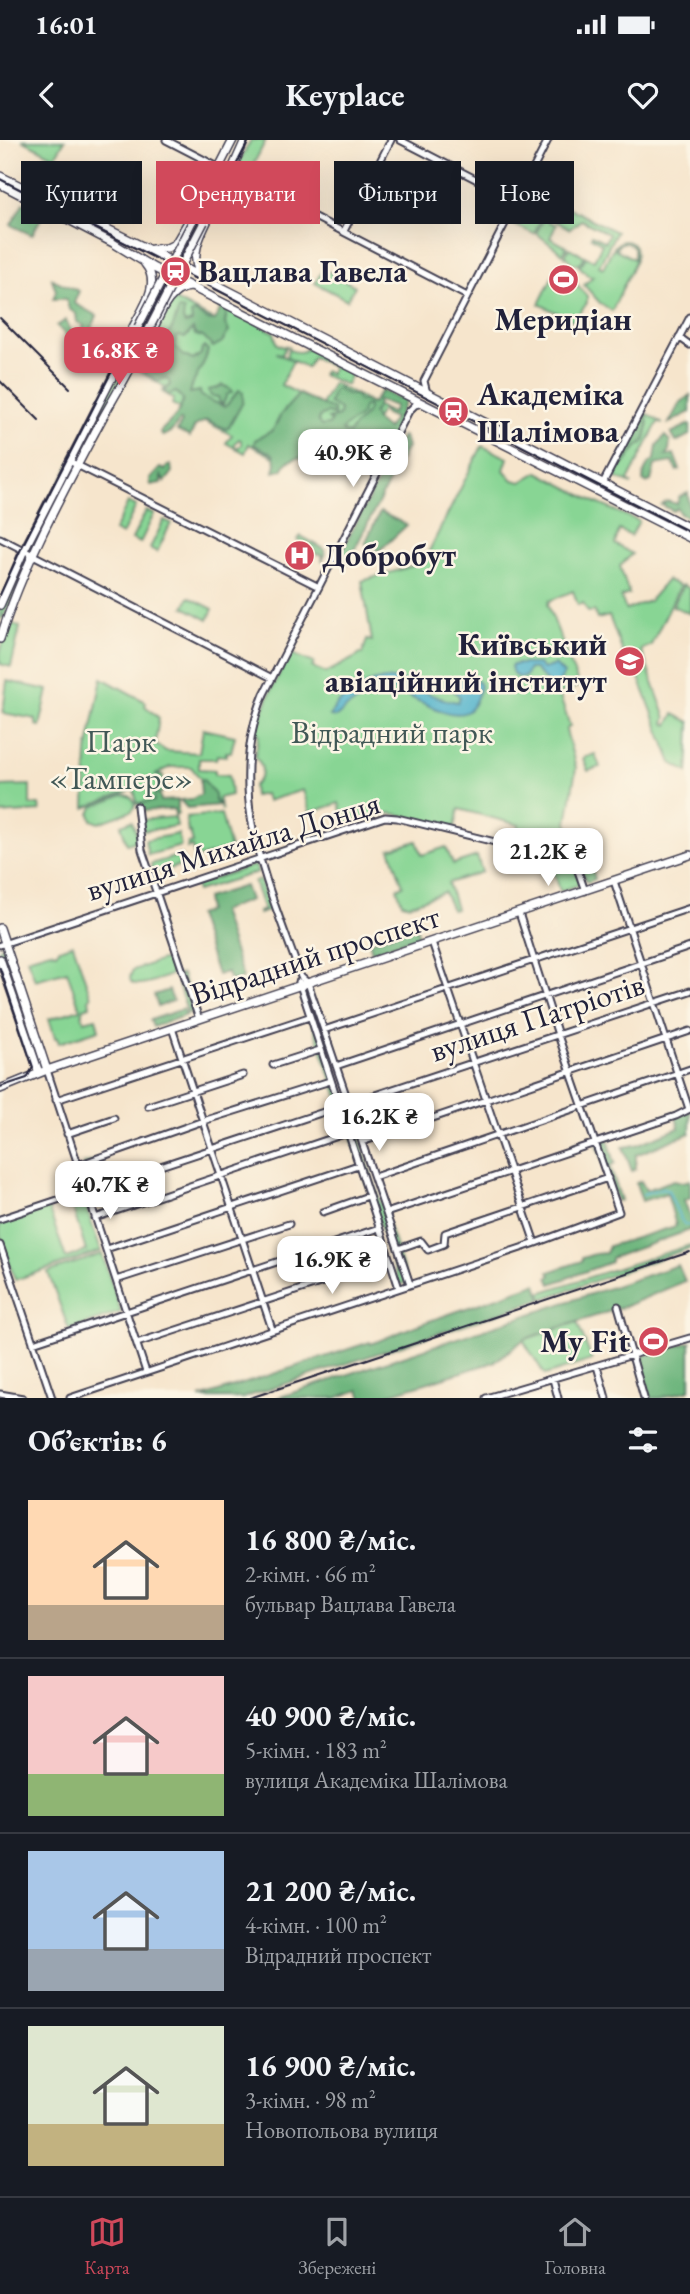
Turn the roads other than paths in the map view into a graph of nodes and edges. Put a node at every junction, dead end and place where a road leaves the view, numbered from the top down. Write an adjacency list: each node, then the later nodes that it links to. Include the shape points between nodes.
1 (166, 140): 7 (street)
2 (233, 140): 8 (main road)
3 (245, 140): 9 (main road)
4 (391, 140): 20 (street)
5 (400, 140): 12 (street)
6 (548, 140): 10 (street)
7 (206, 161)
8 (222, 161)
9 (236, 161)
10 (537, 161)
11 (0, 176): 21 (main road)
12 (475, 179)
13 (0, 184): 22 (main road)
14 (320, 219): 20 (street)
15 (187, 224): 21 (main road, via 175,244 158,249)
16 (191, 224): 29 (main road, bridge)
17 (203, 224): 30 (main road, bridge)
18 (208, 224): 23 (main road, via 194,253 195,265)
19 (504, 224): 25 (street)
20 (344, 231): 25 (street)
21 (142, 246): 23 (main road)
22 (140, 258): 24 (main road); 29 (main road, via 153,283)
23 (205, 280): 34 (main road)
24 (201, 291): 30 (main road, via 185,287 172,295); 36 (main road)
25 (467, 296): 33 (street)
26 (690, 317): 27 (street)
27 (679, 337): 28 (street); 39 (street)
28 (690, 345)
29 (125, 350): 31 (main road)
30 (140, 352): 32 (main road)
31 (118, 368): 32 (main road, via 123,374); 38 (main road)
32 (130, 371): 38 (main road)
33 (424, 381): 34 (street); 35 (street)
34 (412, 385): 35 (main road)
35 (427, 393): 39 (main road)
36 (409, 395): 37 (main road); 45 (street, via 411,403)
37 (423, 402): 42 (main road); 45 (street, via 410,411)
38 (74, 463): 43 (main road); 44 (main road); 45 (street)
39 (603, 483): 40 (main road)
40 (690, 528)
41 (0, 538): 43 (street)
42 (690, 538)
43 (24, 550): 44 (street); 46 (main road)
44 (33, 555): 47 (main road); 49 (street)
45 (318, 587): 49 (street)
46 (0, 605)
47 (2, 624): 48 (main road)
48 (0, 639)
49 (272, 678): 52 (street, via 253,721 246,760 247,808)
50 (137, 806): 55 (street, via 142,850)
51 (690, 855): 53 (main road, Відрадний проспект)
52 (260, 859): 54 (street, вулиця Михайла Донця, via 391,816 565,859 577,868); 55 (street, вулиця Михайла Донця); 66 (street, via 301,977); 67 (street)
53 (614, 881): 54 (main road, Відрадний проспект); 59 (street)
54 (585, 891): 57 (main road, Відрадний проспект)
55 (156, 893): 61 (street, вулиця Михайла Донця); 73 (street)
56 (690, 908): 59 (street)
57 (519, 912): 60 (main road, Відрадний проспект); 64 (street)
58 (0, 928): 61 (main road)
59 (629, 929): 64 (street); 65 (street)
60 (432, 942): 66 (main road, Відрадний проспект); 68 (street)
61 (2, 944): 87 (main road)
62 (690, 947): 65 (street)
63 (0, 959): 87 (main road)
64 (534, 961): 68 (street); 70 (street)
65 (641, 964): 70 (street); 71 (street)
66 (308, 983): 67 (main road, Відрадний проспект); 76 (street)
67 (298, 986): 72 (street); 73 (main road, Відрадний проспект)
68 (448, 988): 74 (street); 76 (street)
69 (690, 991): 71 (street, вулиця Патріотів)
70 (545, 997): 74 (street); 78 (street)
71 (655, 1002): 78 (street, вулиця Патріотів); 79 (street)
72 (309, 1017): 80 (street); 81 (street)
73 (199, 1019): 75 (main road, Відрадний проспект)
74 (461, 1024): 82 (street); 84 (street)
75 (172, 1028): 81 (street); 87 (main road, Відрадний проспект)
76 (324, 1030): 84 (street)
77 (690, 1031): 79 (street)
78 (558, 1035): 82 (street, вулиця Патріотів); 86 (street)
79 (667, 1039): 86 (street); 88 (street)
80 (320, 1050): 83 (street); 90 (street)
81 (182, 1059): 92 (street); 94 (street)
82 (474, 1062): 93 (street); 95 (street, вулиця Патріотів)
83 (273, 1065)
84 (336, 1066): 95 (street)
85 (690, 1069): 88 (street)
86 (572, 1071): 93 (street); 98 (street)
87 (40, 1073): 91 (main road, Відрадний проспект); 94 (street)
88 (678, 1073): 98 (street); 99 (street)
89 (243, 1075): 92 (street)
90 (330, 1081): 97 (street); 101 (street)
91 (0, 1086)
92 (193, 1091): 96 (street); 101 (street)
93 (486, 1098): 104 (street); 105 (street)
94 (56, 1100): 103 (street)
95 (349, 1103): 97 (street, вулиця Патріотів); 105 (street)
96 (148, 1107)
97 (339, 1107): 102 (street); 107 (street, вулиця Патріотів)
98 (583, 1107): 104 (street); 106 (street)
99 (690, 1109): 106 (street)
100 (114, 1118): 103 (street)
101 (203, 1121): 107 (street); 108 (street)
102 (347, 1133): 109 (street); 111 (street)
103 (67, 1134): 108 (street)
104 (499, 1134): 110 (street); 112 (street)
105 (362, 1142): 112 (street)
106 (596, 1142): 110 (street); 113 (street)
107 (212, 1148): 111 (street); 114 (street, вулиця Патріотів)
108 (78, 1165): 114 (street)
109 (358, 1165): 115 (street); 117 (street)
110 (511, 1171): 116 (street); 119 (street)
111 (221, 1175): 117 (street); 120 (street)
112 (374, 1177): 119 (street)
113 (608, 1178): 116 (street); 125 (street, via 620,1212)
114 (86, 1191): 120 (street); 121 (street, вулиця Патріотів)
115 (368, 1196): 118 (street); 123 (street)
116 (523, 1206): 125 (street); 128 (street, via 445,1233 444,1244 428,1250 421,1241)
117 (231, 1207): 124 (street); 127 (street)
118 (323, 1212)
119 (386, 1213): 128 (street)
120 (95, 1218): 127 (street)
121 (0, 1219)
122 (289, 1224): 124 (street)
123 (379, 1228): 129 (street); 130 (street)
124 (242, 1238): 130 (street); 131 (street)
125 (535, 1243): 132 (street)
126 (0, 1245): 139 (street)
127 (106, 1249): 131 (street)
128 (398, 1249): 132 (street)
129 (390, 1260): 133 (street); 134 (street)
130 (252, 1270): 134 (street); 136 (street)
131 (116, 1280): 136 (street)
132 (410, 1284): 133 (street)
133 (399, 1288): 137 (street)
134 (262, 1301): 137 (street); 140 (street)
135 (618, 1306): 141 (street)
136 (126, 1312): 139 (street); 140 (street)
137 (272, 1329): 143 (street)
138 (690, 1338): 141 (street)
139 (33, 1343): 148 (street)
140 (137, 1343): 143 (street)
141 (632, 1356): 142 (street); 153 (street)
142 (597, 1366): 144 (street); 152 (street)
143 (146, 1372): 149 (street)
144 (552, 1379): 146 (street); 151 (street)
145 (0, 1394): 147 (street)
146 (501, 1396): 150 (street)
147 (23, 1398)
148 (52, 1398)
149 (70, 1398)
150 (486, 1398)
151 (558, 1398)
152 (606, 1398)
153 (644, 1398)

